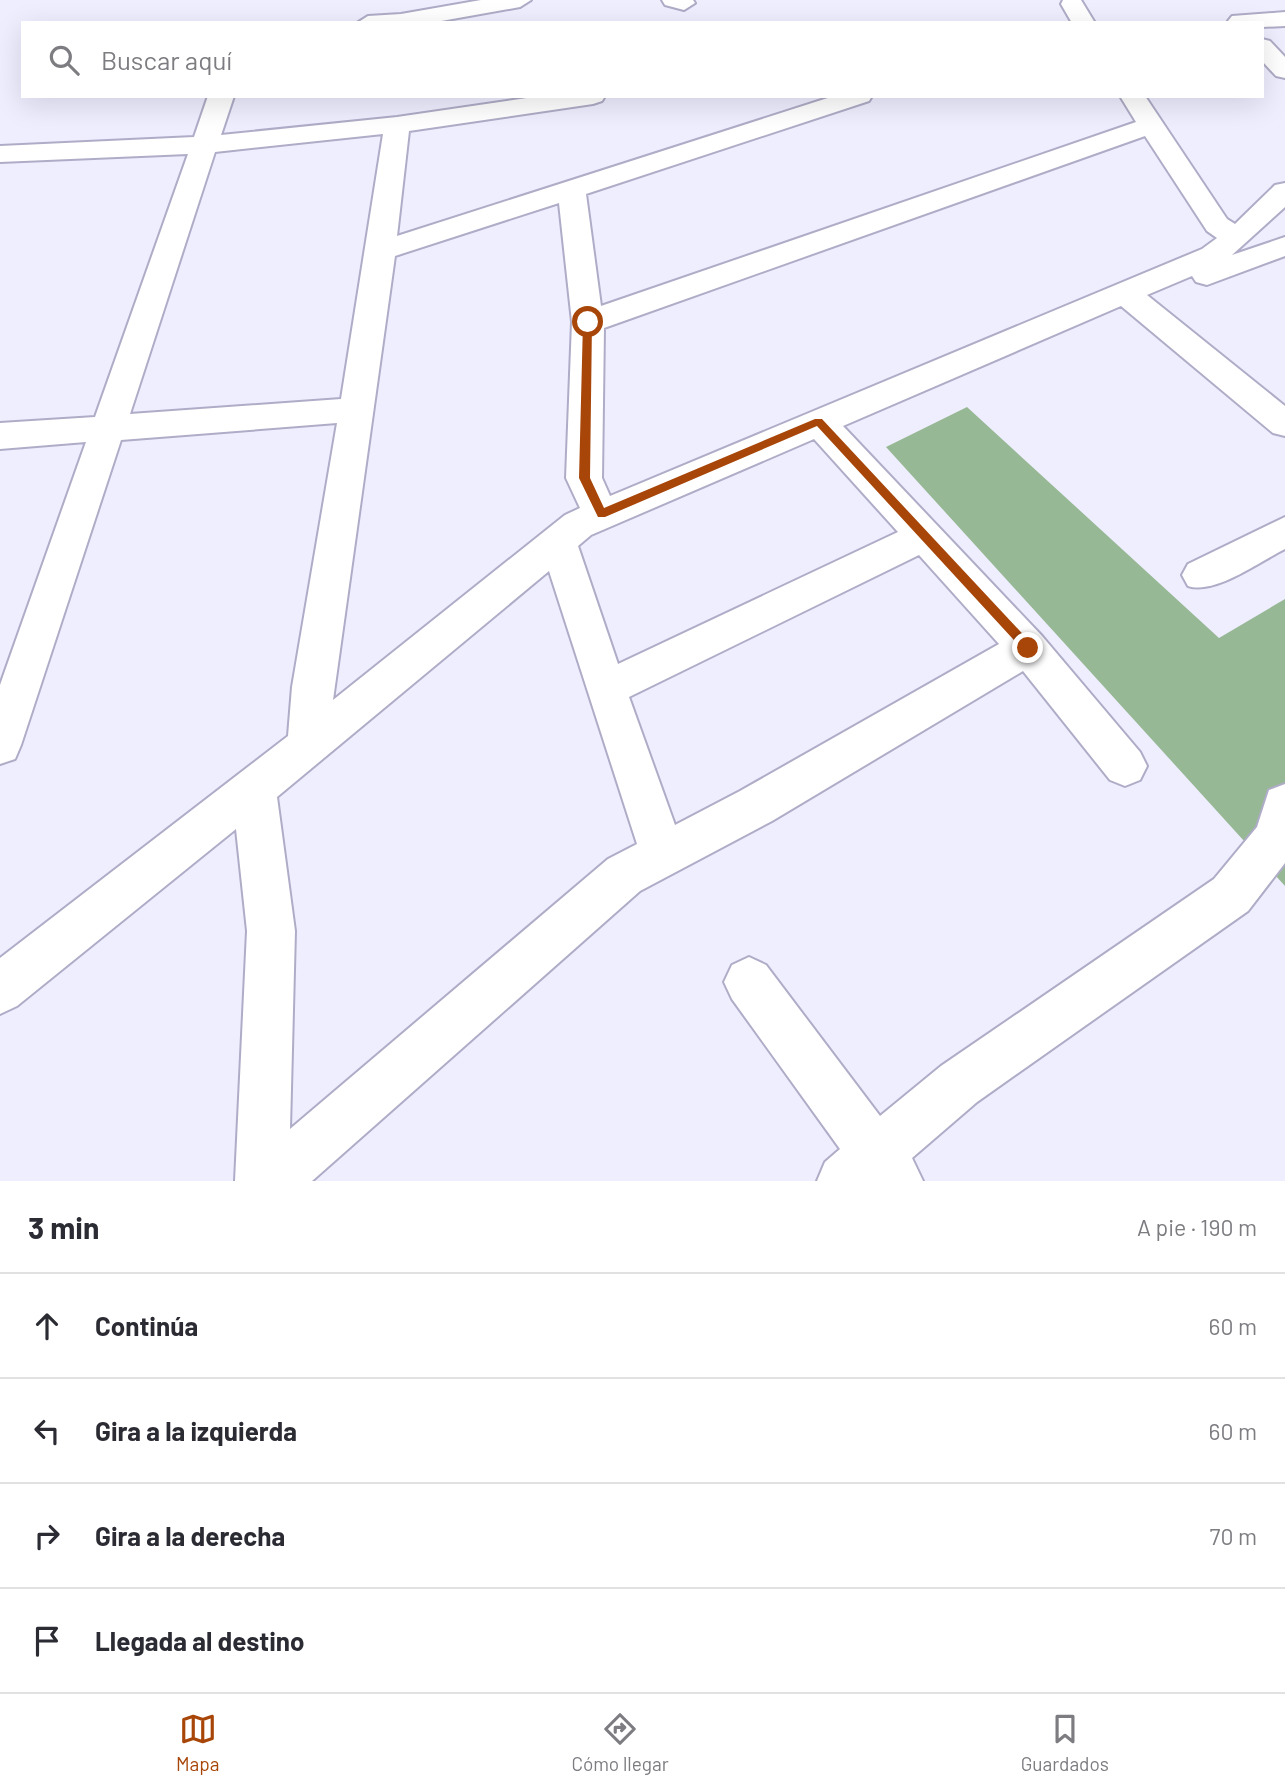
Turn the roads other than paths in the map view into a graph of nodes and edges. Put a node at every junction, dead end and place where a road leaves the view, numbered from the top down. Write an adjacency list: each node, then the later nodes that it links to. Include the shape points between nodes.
1 (520, 0): 4 (street)
2 (1236, 17): 3 (street)
3 (1285, 19)
4 (401, 21)
5 (1264, 48): 6 (street)
6 (1285, 71)
7 (220, 98): 13 (street)
8 (579, 98): 11 (street)
9 (854, 98): 15 (street)
10 (1133, 98): 12 (street)
11 (397, 125): 13 (street); 19 (street)
12 (1151, 125): 17 (street, via 1217,226); 21 (street)
13 (204, 145): 14 (street); 25 (street)
14 (0, 154)
15 (571, 189): 19 (street); 21 (street)
16 (1285, 191): 17 (street)
17 (1236, 238): 20 (street, via 1212,256)
18 (1285, 246): 20 (street, via 1213,274)
19 (381, 251): 22 (street)
20 (1132, 290): 23 (street); 24 (street)
21 (588, 322): 27 (street, via 584,478)
22 (356, 410): 25 (street); 35 (street, via 313,687)
23 (819, 422): 27 (street); 29 (street)
24 (1285, 424)
25 (107, 426): 26 (street); 34 (street)
26 (0, 436)
27 (601, 514): 30 (street)
28 (1285, 532): 31 (street)
29 (925, 536): 32 (street); 33 (street)
30 (558, 541): 33 (street); 35 (street)
31 (1201, 575)
32 (1028, 648): 36 (street); 39 (street, via 756,806)
33 (606, 689): 39 (street)
34 (0, 745)
35 (309, 745): 37 (street)
36 (1125, 766)
37 (254, 788): 41 (street); 43 (street, via 271,931)
38 (1285, 805): 42 (street, via 1278,838 1231,895 960,1084)
39 (663, 854): 44 (street, via 624,875)
40 (748, 982): 42 (street)
41 (0, 989)
42 (872, 1172)
43 (262, 1181)
44 (271, 1181)

